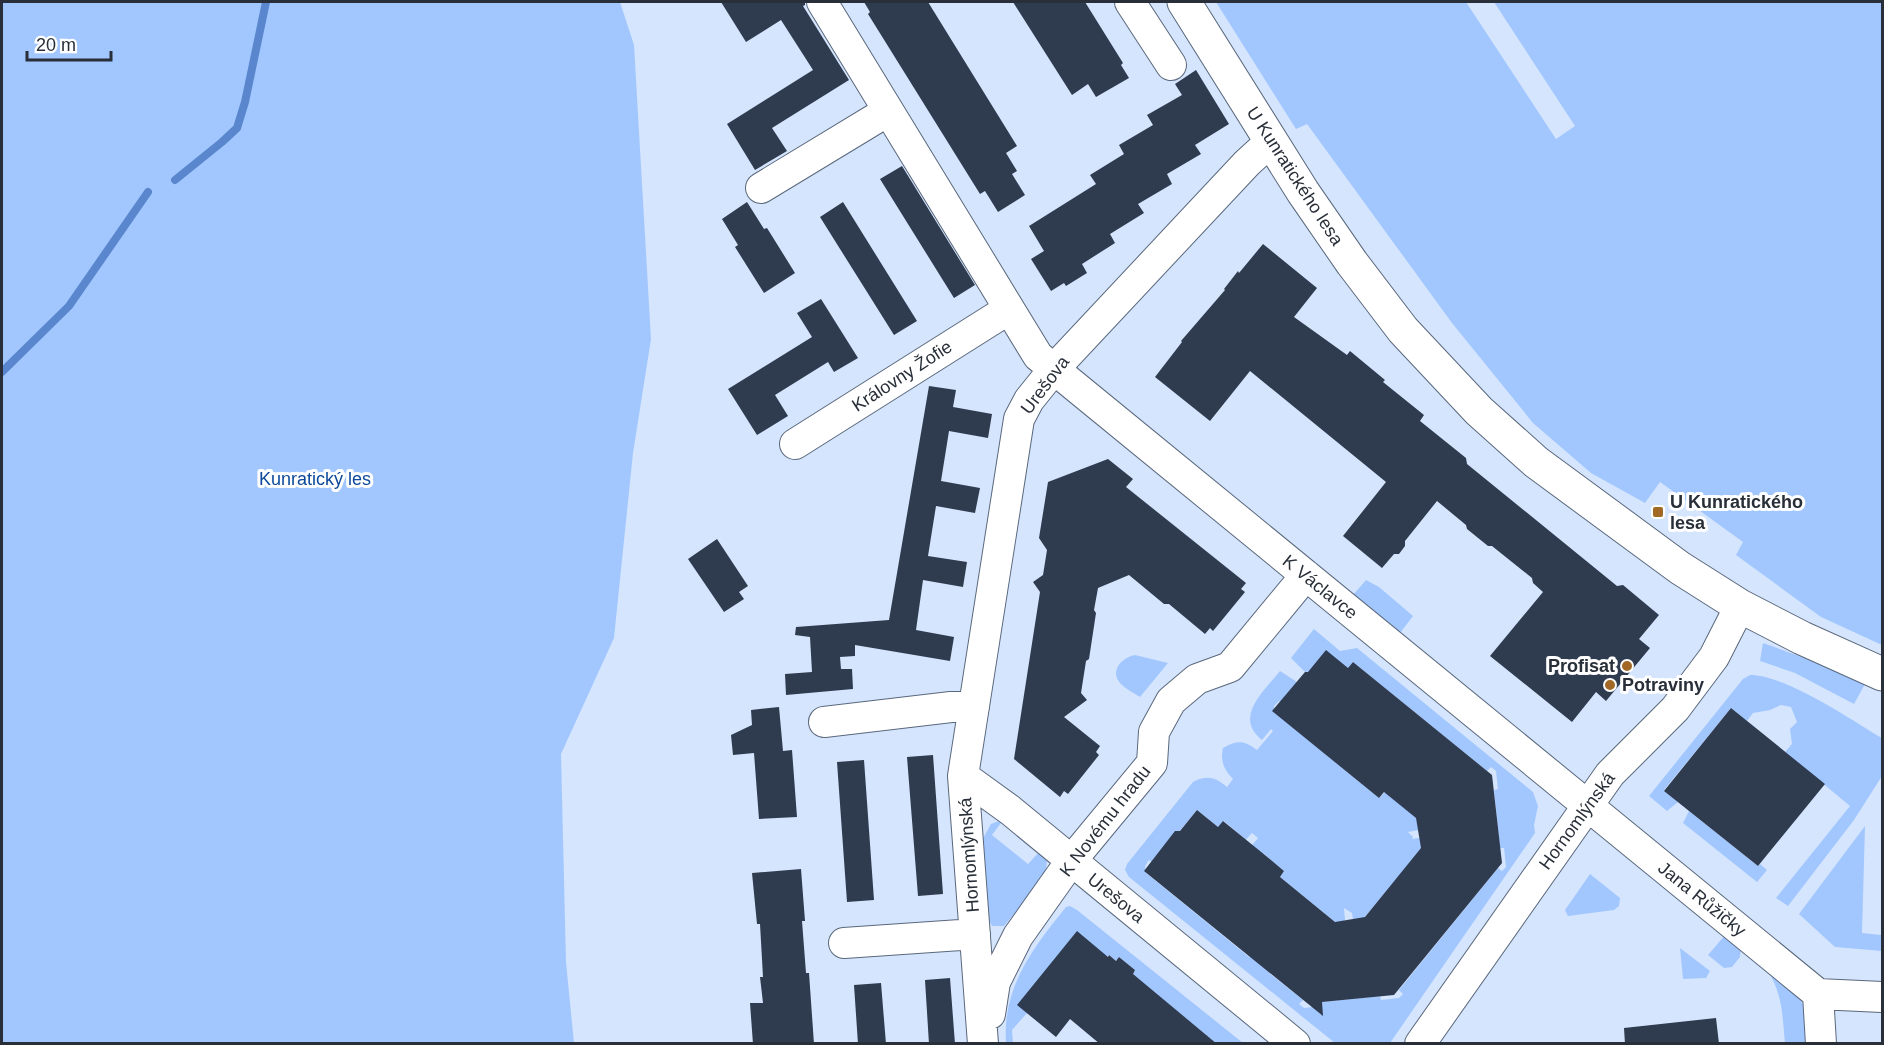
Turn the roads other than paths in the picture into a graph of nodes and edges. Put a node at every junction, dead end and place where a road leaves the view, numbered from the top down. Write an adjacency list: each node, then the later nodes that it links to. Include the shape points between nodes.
1 (822, 2): 5 (street)
2 (1130, 2): 4 (street)
3 (1184, 2): 6 (street, U Kunratického lesa)
4 (1171, 65)
5 (888, 111): 7 (street); 8 (street)
6 (1271, 141): 9 (street, Urešova); 12 (street, U Kunratického lesa, via 1403,330 1479,411 1536,462 1680,568)
7 (762, 188)
8 (1009, 309): 9 (street, via 1038,356); 10 (street, Královny Žofie)
9 (1054, 369): 11 (street, K Václavce); 14 (street, Urešova, via 1019,419)
10 (795, 444)
11 (1306, 575): 17 (street, K Václavce); 18 (street, K Novému hradu, via 1230,667 1197,678 1171,701 1155,732 1152,763)
12 (1740, 606): 13 (street, U Kunratického lesa); 17 (street, Hornomlýnská, via 1714,657 1675,709 1610,774)
13 (1882, 674)
14 (974, 707): 15 (street); 16 (street, Urešova)
15 (824, 722)
16 (963, 776): 18 (street, Urešova); 19 (street, Hornomlýnská)
17 (1587, 805): 21 (street, Jana Růžičky); 25 (street, Hornomlýnská)
18 (1071, 861): 23 (street, K Novému hradu, via 1018,936 995,982); 24 (street, Urešova)
19 (975, 934): 20 (street, Hornomlýnská); 23 (street, Hornomlýnská)
20 (844, 943)
21 (1818, 994): 22 (street); 26 (street)
22 (1882, 997)
23 (984, 1044)
24 (1294, 1044)
25 (1420, 1044)
26 (1821, 1044)

